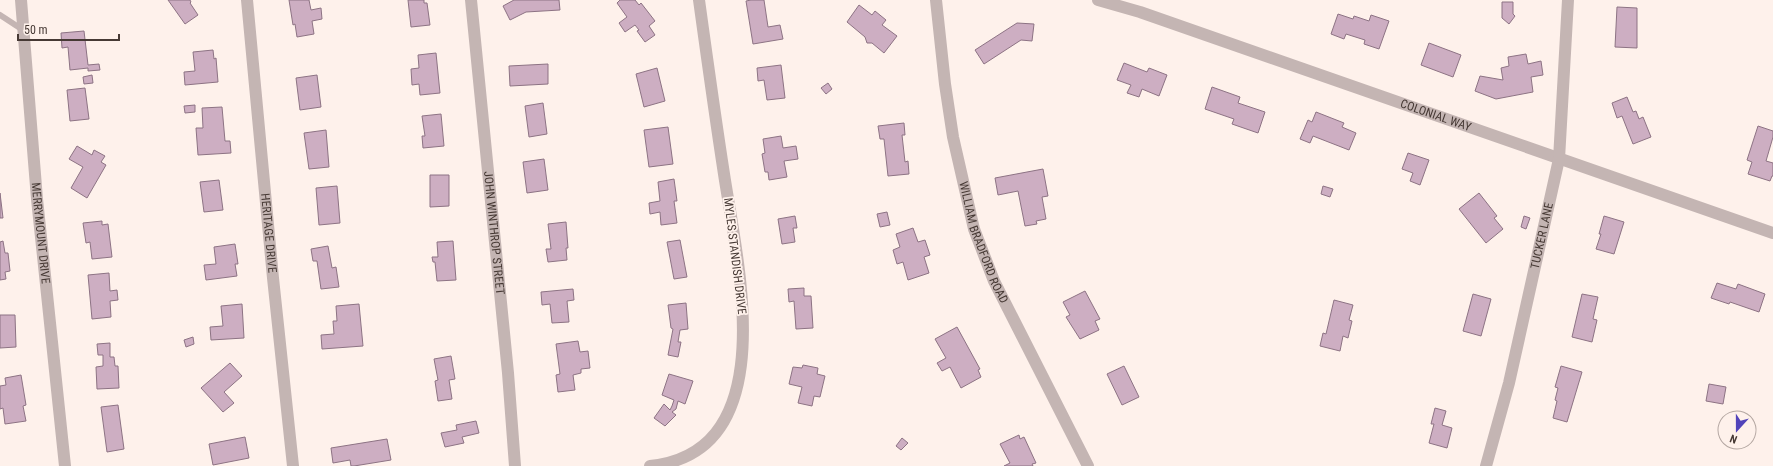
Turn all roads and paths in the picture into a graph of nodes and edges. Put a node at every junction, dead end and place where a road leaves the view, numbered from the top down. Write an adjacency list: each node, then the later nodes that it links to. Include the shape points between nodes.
1 (20, 0): 9 (street, MERRYMOUNT DRIVE)
2 (247, 0): 13 (street, HERITAGE DRIVE)
3 (471, 0): 14 (street, JOHN WINTHROP STREET)
4 (699, 0): 15 (street, MYLES STANDISH DRIVE, via 737,261 744,326 742,362 733,399 708,442 683,457)
5 (936, 0): 16 (street, WILLIAM BRADFORD ROAD, via 953,137 974,229 994,281)
6 (1098, 0): 10 (street, COLONIAL WAY, via 1140,12)
7 (1568, 0): 10 (street, TUCKER LANE)
8 (0, 15): 9 (lane)
9 (23, 30): 12 (street, MERRYMOUNT DRIVE, via 37,200)
10 (1558, 159): 11 (street, COLONIAL WAY); 17 (street, TUCKER LANE, via 1508,383)
11 (1773, 233)
12 (65, 466)
13 (293, 466)
14 (516, 466)
15 (650, 466)
16 (1088, 466)
17 (1486, 466)

